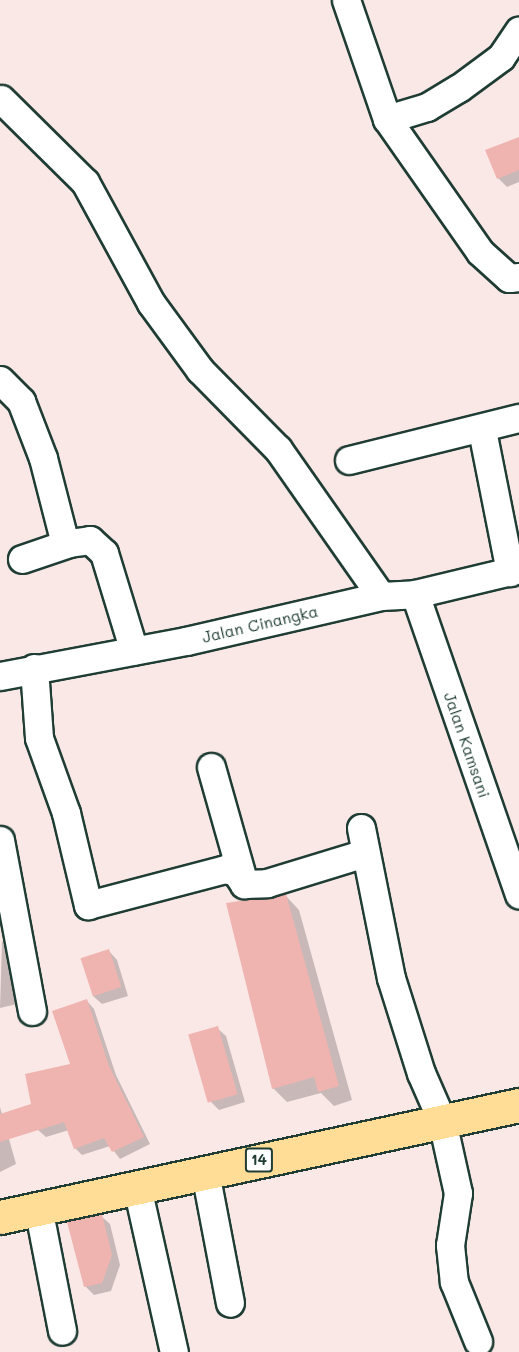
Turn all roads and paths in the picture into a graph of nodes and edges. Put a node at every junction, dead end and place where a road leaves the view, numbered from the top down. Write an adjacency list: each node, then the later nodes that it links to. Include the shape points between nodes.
1 (346, 0): 4 (street)
2 (519, 30): 4 (street, via 501,57 459,88 427,106)
3 (1, 99): 14 (street, via 85,182 151,303 200,370 278,449)
4 (387, 119): 5 (street, via 480,252 509,278)
5 (519, 277)
6 (0, 380): 10 (street, via 21,401 42,458 63,536)
7 (519, 418): 8 (street)
8 (482, 430): 9 (street); 12 (street)
9 (350, 460)
10 (69, 543): 11 (street); 15 (street, via 90,540 104,553)
11 (22, 559)
12 (514, 570): 13 (street, Jalan Cinangka)
13 (415, 594): 14 (street, Jalan Cinangka); 21 (street, Jalan Kamsani)
14 (381, 596): 15 (street, Jalan Cinangka)
15 (134, 651): 16 (street, Jalan Cinangka)
16 (34, 668): 17 (street, Jalan Cinangka); 20 (street, via 39,738 66,813 88,905 225,869 236,872)
17 (0, 676)
18 (211, 767): 20 (street)
19 (0, 840): 22 (street)
20 (244, 884): 24 (street, via 294,877 363,841 391,978 421,1073)
21 (519, 895)
22 (32, 1011)
23 (519, 1106): 24 (highway, 14)
24 (441, 1121): 25 (highway, 14); 31 (street, via 458,1193 450,1245 454,1282)
25 (205, 1172): 26 (highway, 14); 29 (street)
26 (137, 1187): 27 (highway, 14); 32 (street)
27 (38, 1207): 28 (highway, 14); 30 (street)
28 (0, 1216)
29 (230, 1303)
30 (62, 1331)
31 (478, 1341)
32 (174, 1352)

